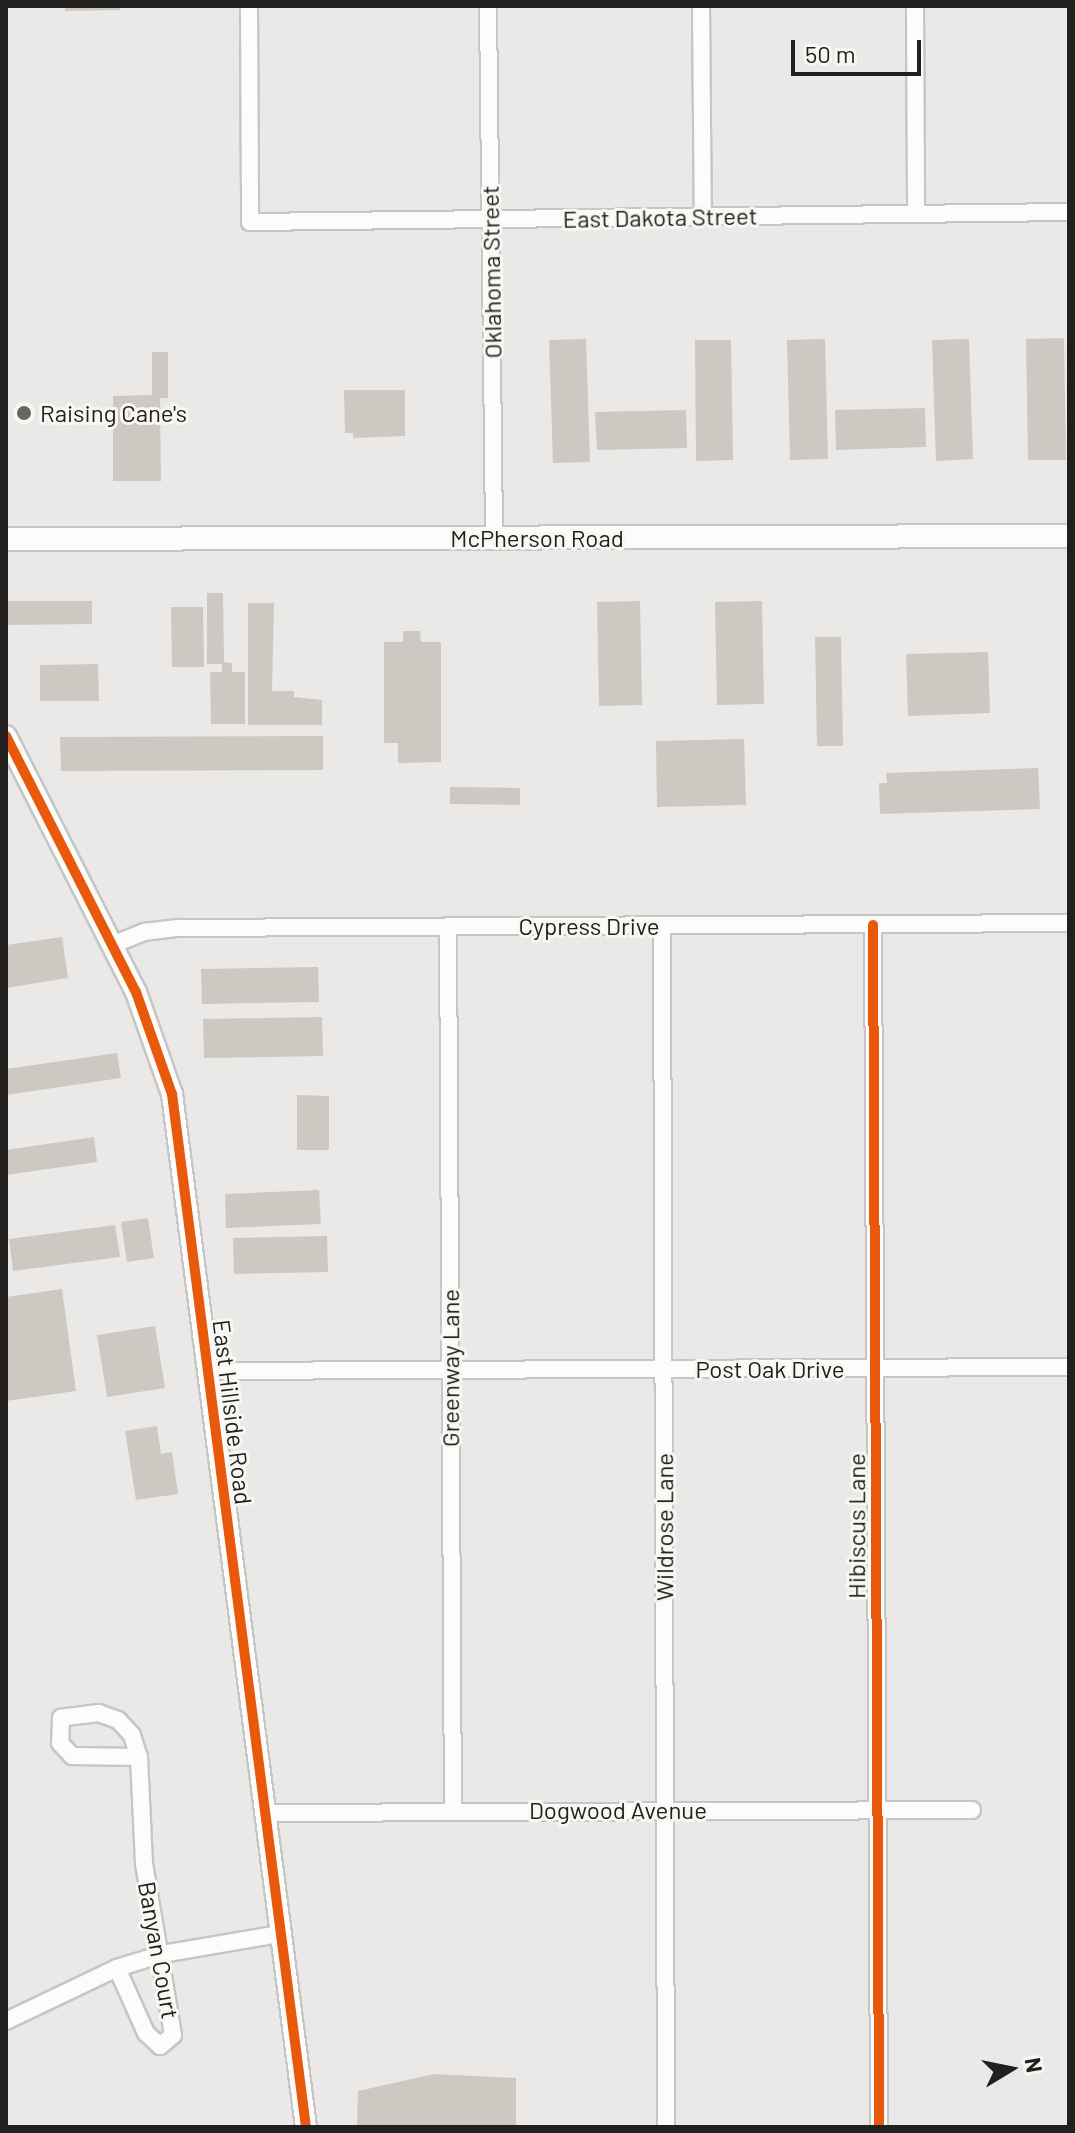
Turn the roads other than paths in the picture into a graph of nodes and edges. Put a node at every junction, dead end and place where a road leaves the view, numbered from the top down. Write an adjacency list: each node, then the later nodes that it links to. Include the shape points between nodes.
1 (249, 6): 8 (street, East Dakota Street, via 250,222)
2 (488, 6): 8 (street, Oklahoma Street)
3 (701, 6): 7 (street)
4 (915, 6): 6 (street)
5 (1069, 212): 6 (street, East Dakota Street)
6 (916, 214): 7 (street, East Dakota Street)
7 (703, 216): 8 (street, East Dakota Street)
8 (491, 219): 10 (street, Oklahoma Street)
9 (1069, 536): 10 (main road, McPherson Road)
10 (494, 538): 11 (main road, McPherson Road)
11 (6, 539)
12 (6, 736): 17 (street, East Hillside Road)
13 (1069, 923): 14 (street, Cypress Drive)
14 (873, 925): 16 (street, Cypress Drive); 19 (street, Hibiscus Lane)
15 (448, 926): 16 (street, Cypress Drive); 17 (street, Cypress Drive, via 178,928 144,932); 21 (street, Greenway Lane)
16 (662, 926): 20 (street, Wildrose Lane)
17 (112, 945): 22 (street, East Hillside Road, via 156,1037 172,1094)
18 (1069, 1367): 19 (street, Post Oak Drive)
19 (875, 1368): 20 (street, Post Oak Drive); 25 (street, Hibiscus Lane)
20 (663, 1369): 21 (street, Post Oak Drive); 24 (street, Wildrose Lane)
21 (450, 1370): 22 (street, Post Oak Drive); 27 (street, Greenway Lane)
22 (208, 1371): 28 (street, East Hillside Road)
23 (139, 1757): 23 (street, Banyan Court, via 132,1735 118,1720 99,1713 61,1718 60,1743 72,1756); 30 (street, Banyan Court, via 144,1863)
24 (665, 1809): 25 (street, Dogwood Avenue); 27 (street, Dogwood Avenue); 34 (street, Wildrose Lane)
25 (877, 1810): 26 (street, Dogwood Avenue); 35 (street, Hibiscus Lane)
26 (972, 1810)
27 (453, 1811): 28 (street, Dogwood Avenue)
28 (263, 1813): 29 (street, East Hillside Road)
29 (279, 1934): 30 (street); 33 (street, East Hillside Road)
30 (162, 1954): 31 (street); 31 (street, Banyan Court, via 173,2035 160,2046 146,2033)
31 (117, 1968): 32 (street)
32 (6, 2021)
33 (306, 2127)
34 (666, 2127)
35 (879, 2127)

